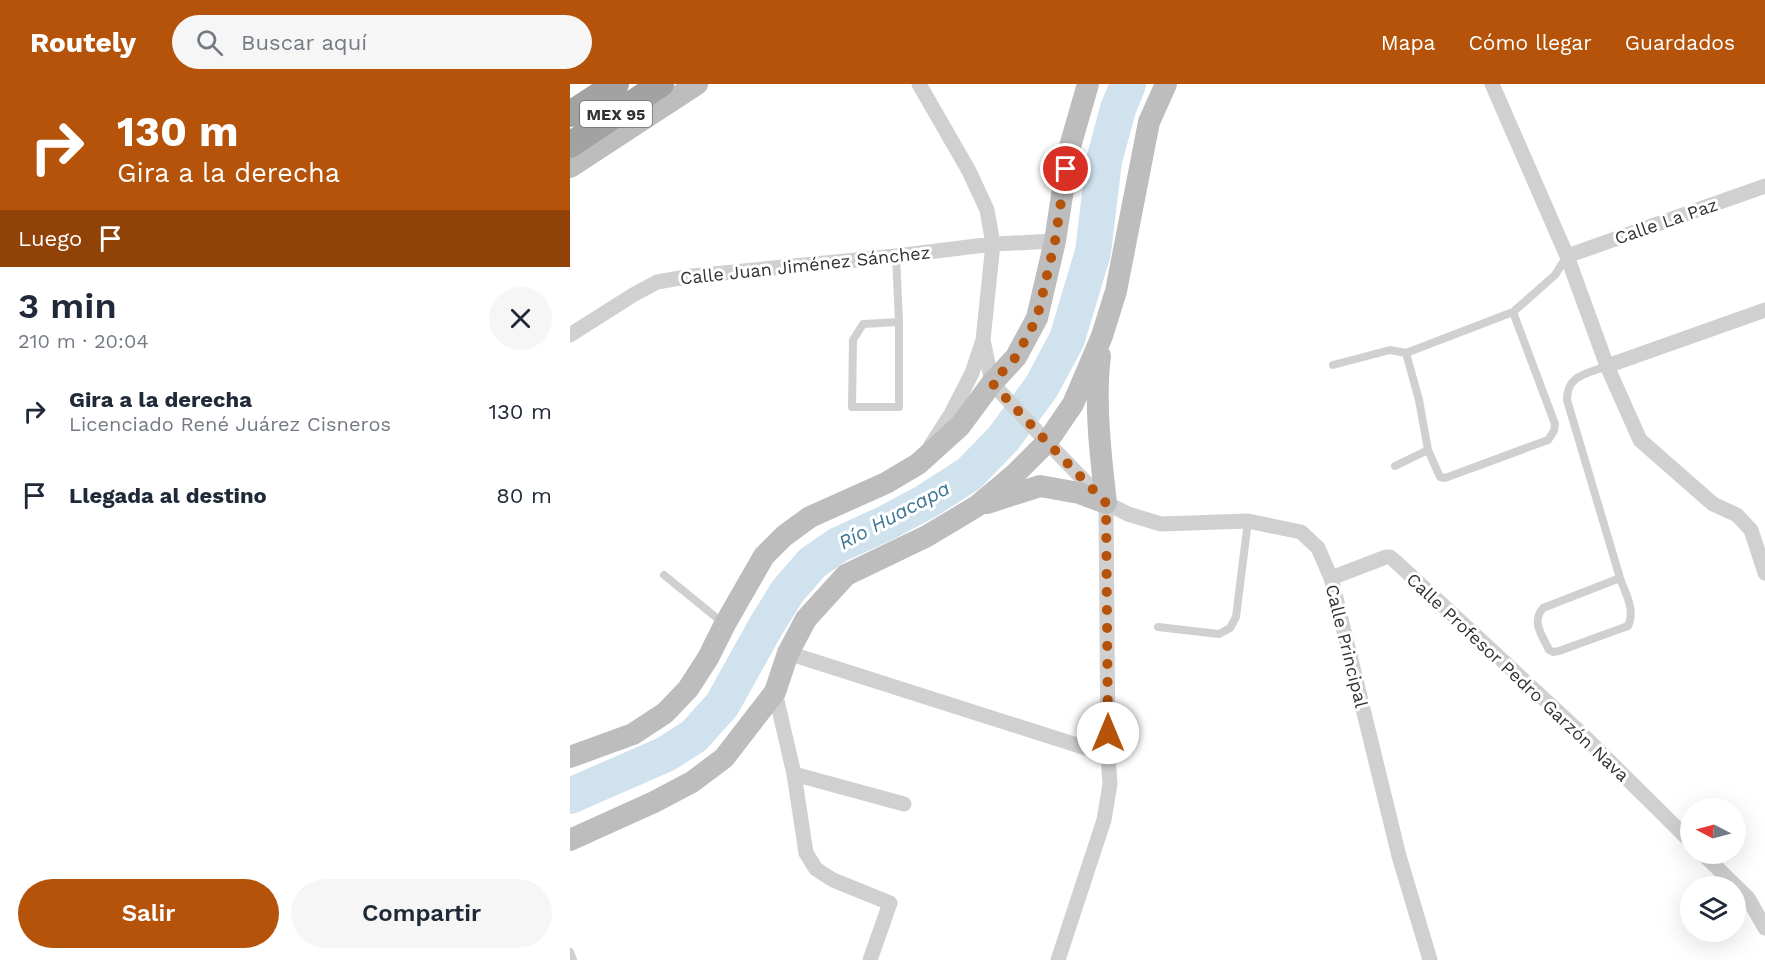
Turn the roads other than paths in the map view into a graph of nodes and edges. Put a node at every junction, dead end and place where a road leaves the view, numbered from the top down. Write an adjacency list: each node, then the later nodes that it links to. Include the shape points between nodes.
1 (616, 84): 8 (highway, MEX 95)
2 (661, 84): 9 (highway, MEX 95)
3 (697, 84): 10 (main road)
4 (919, 84): 13 (street, via 974,181 987,210)
5 (1088, 84): 12 (main road, via 1068,150)
6 (1166, 84): 20 (main road, via 1149,122 1116,291)
7 (1492, 84): 15 (street)
8 (570, 114)
9 (570, 145)
10 (570, 167)
11 (1765, 186): 15 (street, Calle La Paz)
12 (1055, 241): 13 (street, Calle Juan Jiménez Sánchez); 25 (main road, via 1037,318)
13 (993, 244): 14 (street, Calle Juan Jiménez Sánchez); 21 (street)
14 (897, 256): 18 (lane); 19 (street, Calle Juan Jiménez Sánchez, via 657,282)
15 (1566, 256): 17 (lane, via 1555,274); 24 (street)
16 (1765, 310): 24 (street)
17 (1513, 312): 22 (lane); 27 (lane, via 1555,424 1554,431 1548,440 1445,478 1438,474)
18 (899, 322): 18 (lane, via 899,407 852,407 853,340 863,324)
19 (570, 335)
20 (1102, 336): 26 (main road, via 1073,404); 30 (main road, via 1098,373)
21 (982, 340): 25 (street); 28 (street, via 972,373)
22 (1406, 353): 23 (lane, via 1390,350); 27 (lane)
23 (1333, 365)
24 (1608, 366): 33 (street, via 1640,440 1713,504 1737,515 1751,530); 36 (lane, via 1573,380 1567,389 1567,400)
25 (996, 387): 26 (street); 28 (main road)
26 (1043, 438): 30 (street); 31 (main road, via 1014,475)
27 (1428, 450): 29 (lane)
28 (918, 464): 37 (main road, via 810,517 784,536 764,556)
29 (1395, 466)
30 (1106, 503): 31 (main road, via 1040,486); 32 (street, Calle Principal, via 1161,524); 41 (street)
31 (977, 506): 39 (main road, via 927,536 846,575 806,619)
32 (1248, 521): 35 (street, Calle Principal, via 1301,532 1318,548); 38 (lane, via 1236,617 1230,627 1219,634)
33 (1765, 573)
34 (664, 575): 37 (lane)
35 (1331, 578): 45 (street, Calle Profesor Pedro Garzón Nava, via 1390,557 1583,735); 53 (street, Calle Principal, via 1399,856)
36 (1620, 578): 36 (lane, via 1631,610 1628,626 1559,651 1549,650 1536,622 1543,608)
37 (725, 624): 42 (main road, via 688,689 665,713 633,734)
38 (1158, 627)
39 (788, 653): 40 (main road); 41 (street)
40 (775, 692): 43 (street); 46 (main road, via 724,758 692,782)
41 (1108, 756): 52 (street, via 1110,784 1104,820)
42 (570, 757)
43 (794, 774): 44 (street); 51 (street, via 806,853 816,869 890,903)
44 (904, 804)
45 (1680, 831)
46 (570, 840)
47 (1713, 864): 48 (street, via 1748,898)
48 (1765, 928)
49 (570, 952): 50 (lane)
50 (573, 960)
51 (870, 960)
52 (1058, 960)
53 (1430, 960)

